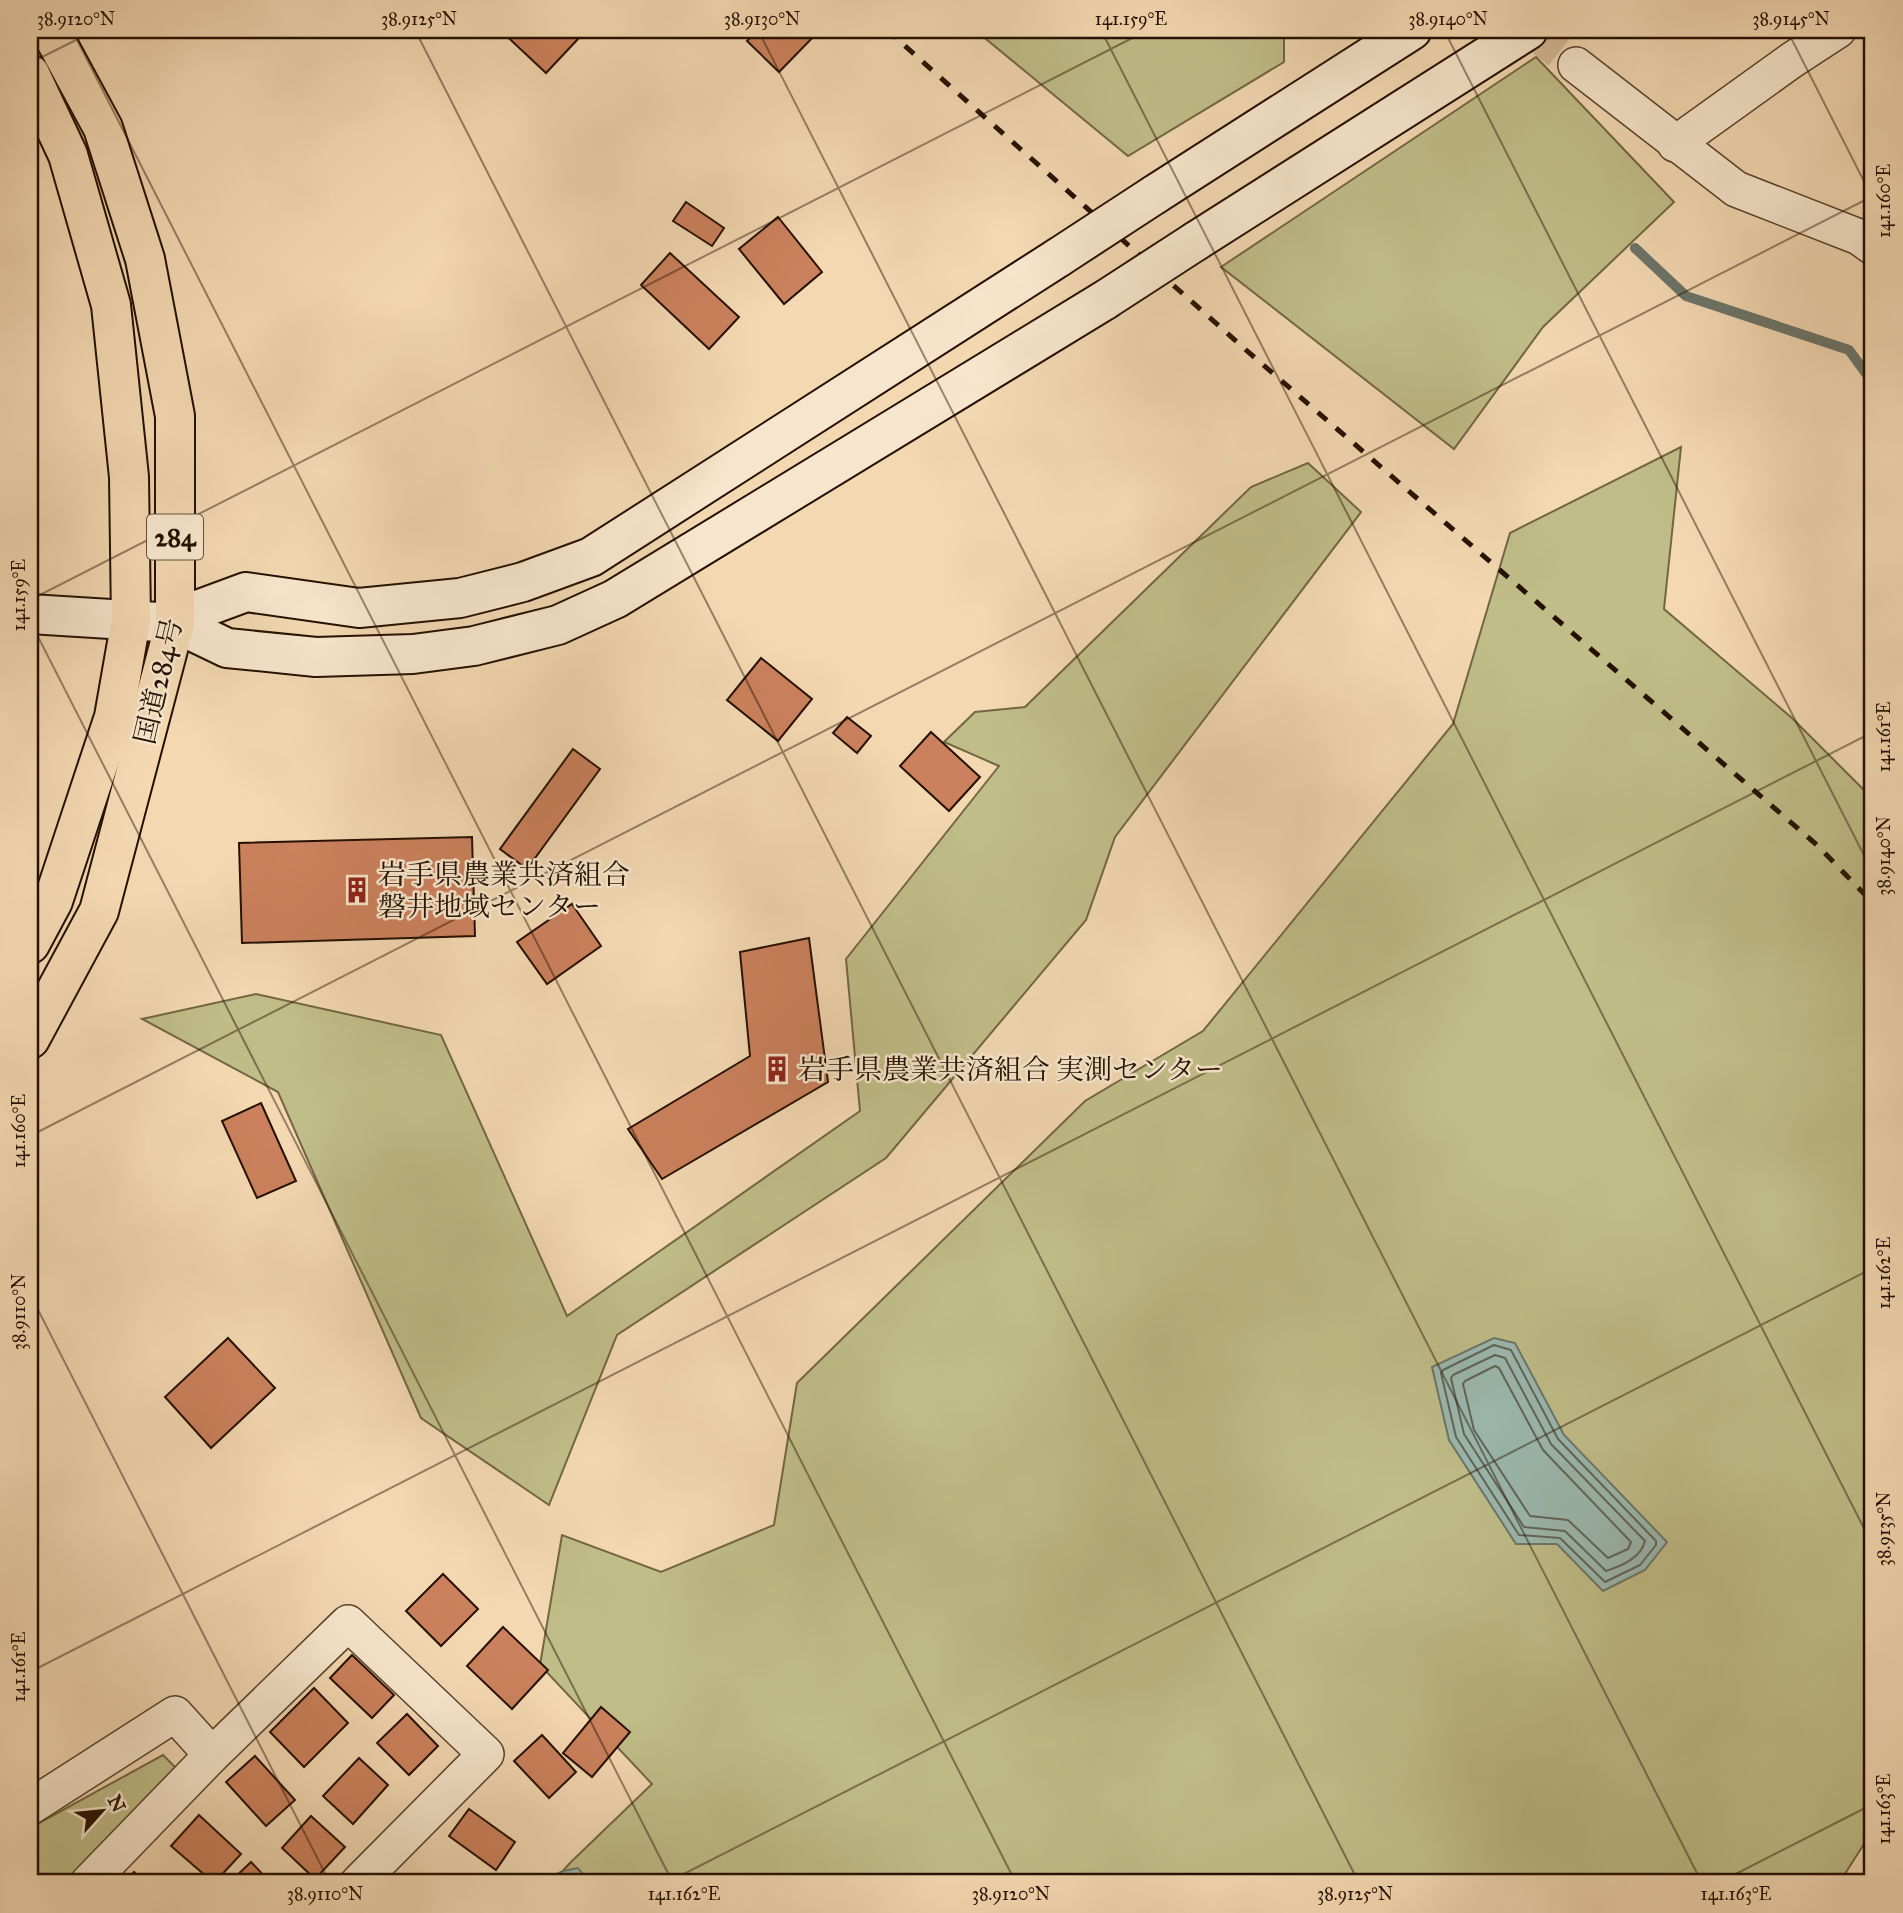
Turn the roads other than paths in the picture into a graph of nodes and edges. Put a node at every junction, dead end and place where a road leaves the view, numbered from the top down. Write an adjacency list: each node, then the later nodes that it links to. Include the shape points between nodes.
1 (50, 30): 11 (highway, 国道284号 / 284, via 103,128 145,259 175,416)
2 (1412, 30): 11 (street, bridge, via 591,557 523,582 460,598 359,608 246,592 200,608)
3 (1528, 30): 11 (street, bridge, via 1105,300 615,599 558,625 474,646 413,654 316,657 227,648)
4 (1838, 30): 7 (street)
5 (1576, 65): 7 (street)
6 (32, 83): 10 (highway, 国道284号 / 284, via 68,155 111,305 130,477)
7 (1675, 144): 8 (street, via 1736,189 1859,237)
8 (1873, 247)
9 (30, 614): 10 (street)
10 (131, 620): 11 (street); 12 (highway, 国道284号 / 284, via 114,717 53,901)
11 (176, 623): 13 (highway, 国道284号 / 284, via 99,911)
12 (30, 944)
13 (30, 1039)
14 (212, 1755): 15 (street, via 175,1714); 16 (street); 17 (street, via 348,1623 486,1754)
15 (30, 1807)
16 (88, 1883)
17 (358, 1883)

